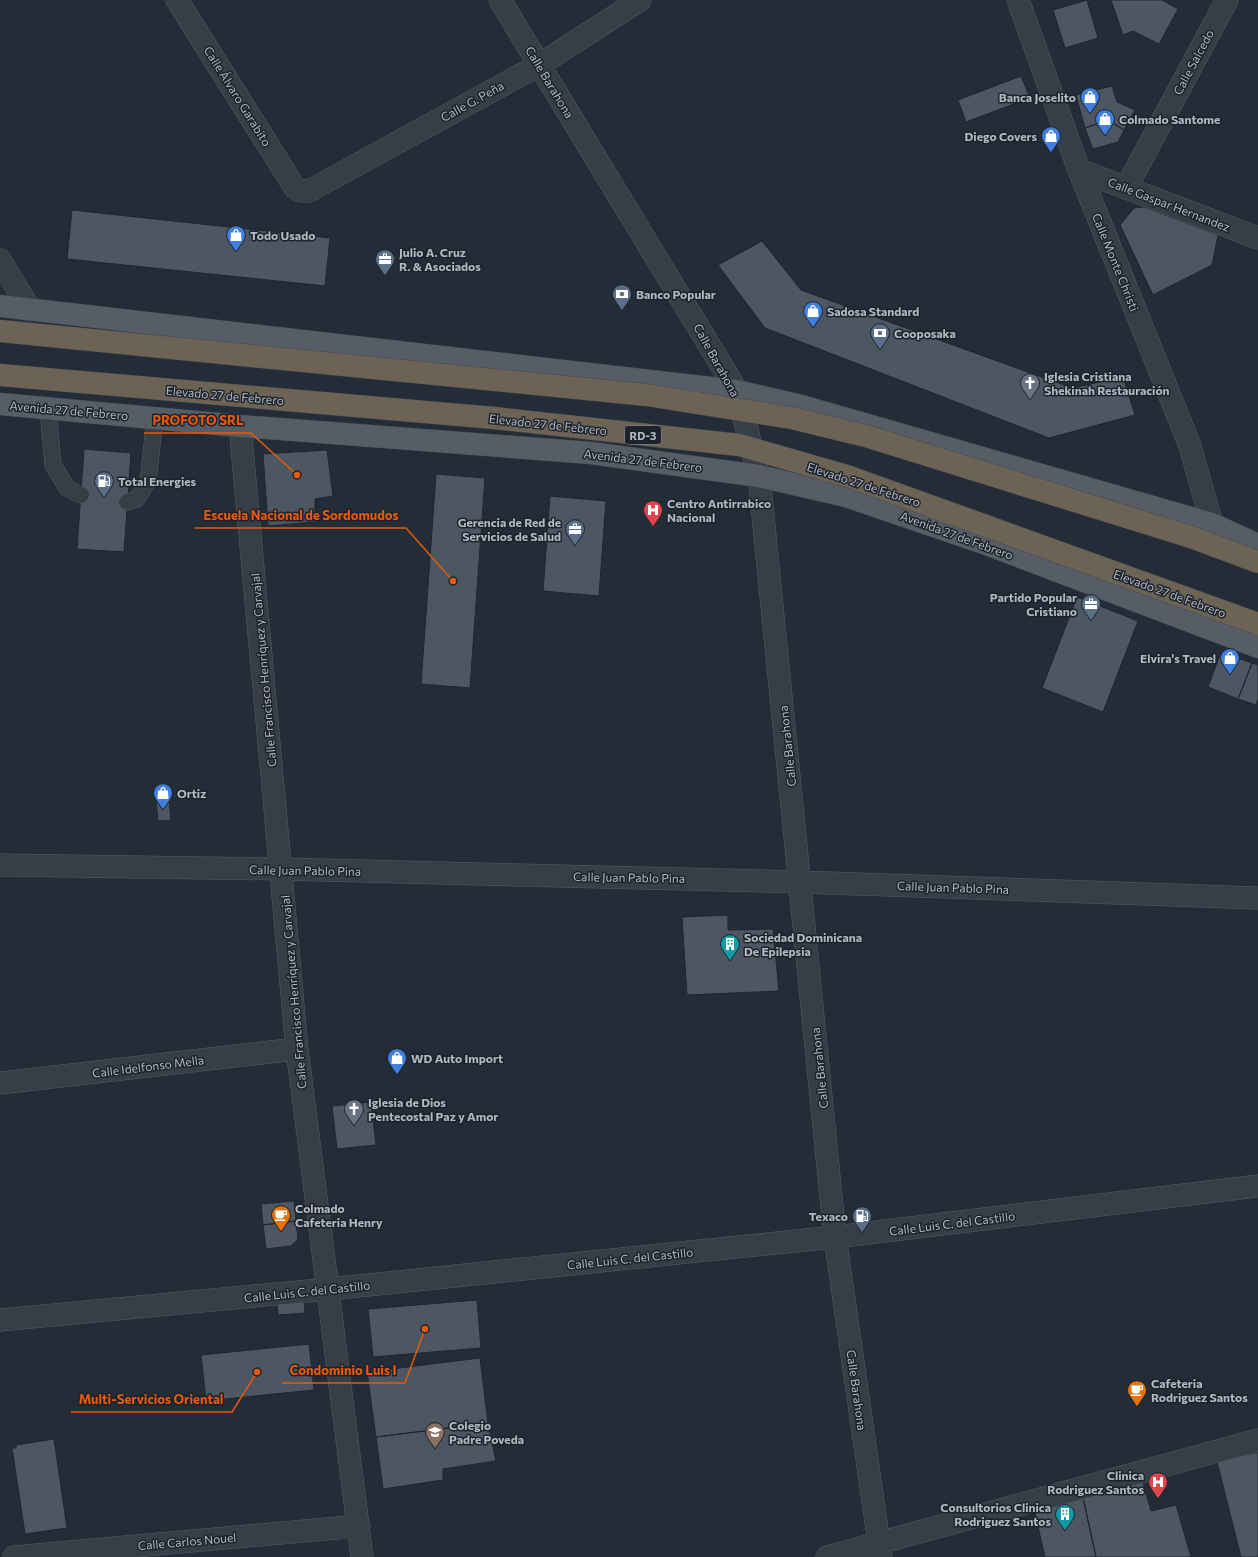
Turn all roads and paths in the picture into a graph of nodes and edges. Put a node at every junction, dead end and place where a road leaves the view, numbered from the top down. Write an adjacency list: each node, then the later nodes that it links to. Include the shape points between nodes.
1 (177, 0): 9 (street, Calle Álvaro Garabito, via 295,188)
2 (500, 0): 6 (street, Calle Barahona)
3 (640, 0): 6 (street, Calle G. Peña)
4 (1018, 0): 7 (street, Calle Monte Christi)
5 (1227, 0): 8 (street, Calle Salcedo)
6 (540, 64): 9 (street, Calle G. Peña, via 309,191); 16 (street, Calle Barahona)
7 (1079, 170): 8 (street, Calle Gaspar Hernandez); 24 (street, Calle Monte Christi, via 1190,446)
8 (1126, 188): 10 (street, Calle Gaspar Hernandez)
9 (300, 191)
10 (1258, 238)
11 (0, 260): 13 (street)
12 (0, 306): 13 (main road)
13 (30, 310): 16 (main road)
14 (0, 331): 26 (highway, bridge, via 646,395 792,418 866,436 1161,527)
15 (0, 375): 27 (highway, Elevado 27 de Febrero / RD-3, bridge, via 494,418 739,445 847,476)
16 (737, 391): 21 (street, Calle Barahona); 24 (main road, via 805,407)
17 (0, 404): 18 (main road, Avenida 27 de Febrero / RD-3)
18 (48, 408): 19 (main road, Avenida 27 de Febrero / RD-3); 22 (lane, via 53,465 67,488)
19 (155, 418): 20 (main road, Avenida 27 de Febrero / RD-3); 23 (lane, via 148,482 137,498)
20 (240, 426): 21 (main road, Avenida 27 de Febrero / RD-3, via 591,453); 30 (street, Calle Francisco Henríquez y Carvajal)
21 (759, 476): 28 (main road, Avenida 27 de Febrero / RD-3, via 846,496 981,542); 31 (street, Calle Barahona)
22 (81, 495)
23 (127, 502)
24 (1212, 524): 25 (main road)
25 (1258, 545)
26 (1258, 562)
27 (1258, 624)
28 (1258, 647)
29 (0, 865): 30 (street, Calle Juan Pablo Pina)
30 (282, 869): 31 (street, Calle Juan Pablo Pina); 33 (street, Calle Francisco Henríquez y Carvajal)
31 (800, 882): 32 (street, Calle Juan Pablo Pina); 36 (street, Calle Barahona)
32 (1258, 898)
33 (297, 1049): 34 (street, Calle Idelfonso Mella); 37 (street, Calle Francisco Henríquez y Carvajal)
34 (0, 1083)
35 (1258, 1186): 36 (street, Calle Luis C. del Castillo)
36 (835, 1237): 37 (street, Calle Luis C. del Castillo); 41 (street, Calle Barahona)
37 (329, 1289): 38 (street, Calle Luis C. del Castillo); 40 (street, Calle Francisco Henríquez y Carvajal)
38 (0, 1320)
39 (1258, 1440): 41 (street)
40 (359, 1526): 42 (street, Calle Carlos Nouel); 43 (street, Calle Francisco Henríquez y Carvajal)
41 (880, 1550): 44 (street)
42 (14, 1557)
43 (362, 1557)
44 (827, 1557)

